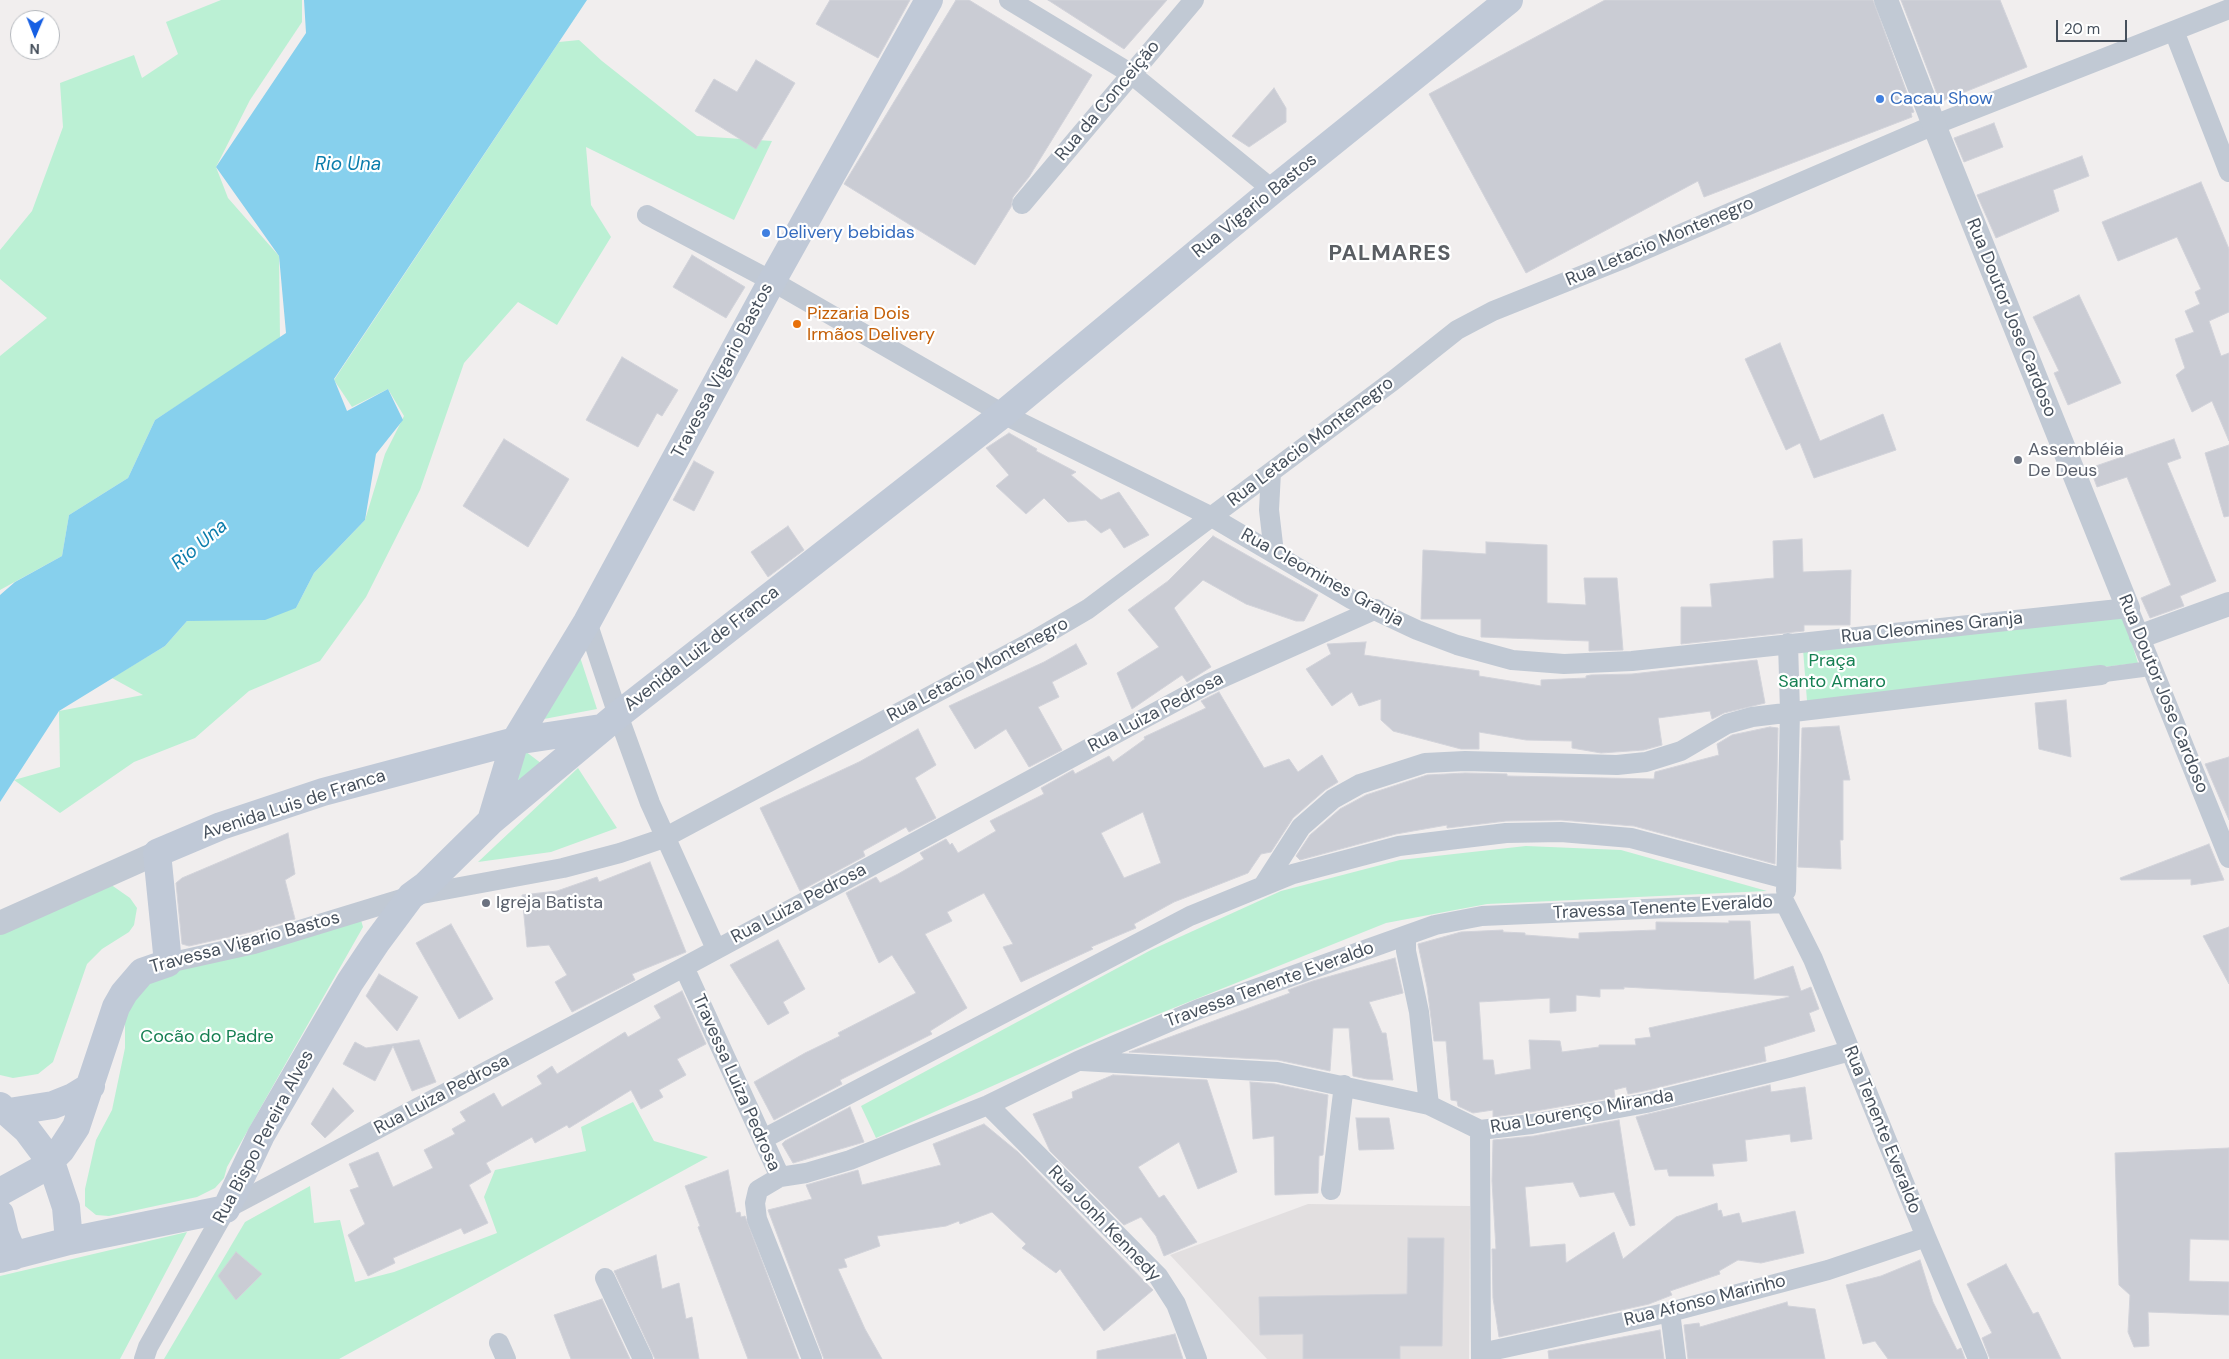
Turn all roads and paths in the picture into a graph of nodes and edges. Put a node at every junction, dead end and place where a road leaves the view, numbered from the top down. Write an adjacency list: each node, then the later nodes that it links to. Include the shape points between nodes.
1 (929, 0): 14 (main road, Travessa Vigario Bastos)
2 (1009, 0): 8 (street)
3 (1194, 0): 8 (street, Rua da Conceição)
4 (1509, 0): 11 (main road, Rua Vigario Bastos)
5 (1886, 0): 9 (street, Rua Doutor Jose Cardoso)
6 (2229, 9): 7 (street, Rua Letacio Montenegro)
7 (2174, 31): 9 (street, Rua Letacio Montenegro); 10 (street)
8 (1130, 73): 11 (street); 12 (street, Rua da Conceição)
9 (1934, 125): 16 (street, Rua Letacio Montenegro, via 1624,259 1493,310 1457,330); 20 (street, Rua Doutor Jose Cardoso)
10 (2229, 172)
11 (1273, 190): 15 (main road, Rua Vigario Bastos)
12 (1022, 204)
13 (647, 215): 14 (street, Rua Cleomines Granja)
14 (772, 281): 15 (street, Rua Cleomines Granja); 22 (main road, Travessa Vigario Bastos)
15 (1003, 414): 17 (street, Rua Cleomines Granja); 28 (main road, Avenida Luiz de Franca)
16 (1271, 472): 17 (street, Rua Letacio Montenegro); 18 (street, via 1269,510)
17 (1210, 516): 18 (street, Rua Cleomines Granja); 31 (street, Rua Letacio Montenegro, via 1088,609)
18 (1274, 553): 21 (street, Rua Cleomines Granja, via 1352,599)
19 (2229, 604): 23 (street)
20 (2128, 608): 23 (street, Rua Doutor Jose Cardoso); 24 (street, Rua Cleomines Granja)
21 (1376, 609): 24 (street, Rua Cleomines Granja, via 1417,630 1457,645 1520,660 1564,664 1632,661); 40 (street, Rua Luiza Pedrosa, via 1208,684)
22 (587, 622): 28 (street); 29 (main road, Travessa Vigario Bastos)
23 (2141, 636): 25 (street, Rua Doutor Jose Cardoso)
24 (1788, 643): 27 (street)
25 (2154, 668): 26 (street); 33 (street, Rua Doutor Jose Cardoso)
26 (2101, 675): 27 (street)
27 (1790, 711): 34 (street); 35 (street, via 1727,724 1681,752 1646,762 1617,765 1465,761 1425,763 1390,772 1360,784 1327,804 1301,828)
28 (610, 721): 29 (main road, Avenida Luis de Franca); 30 (main road, Avenida Luiz de Franca); 31 (street)
29 (516, 741): 30 (main road, Travessa Vigario Bastos); 32 (main road, Avenida Luis de Franca, via 323,792 220,826)
30 (491, 821): 36 (main road, Avenida Luiz de Franca)
31 (664, 838): 36 (street, Rua Letacio Montenegro, via 563,868); 40 (street)
32 (157, 854): 38 (street, Avenida Luis de Franca); 41 (main road)
33 (2229, 858)
34 (1786, 879): 35 (street, via 1631,838 1561,832 1506,833 1399,846 1293,874); 37 (street)
35 (1263, 886): 51 (street, via 1190,916)
36 (411, 896): 41 (street, Travessa Vigario Bastos, via 254,944); 56 (main road, Rua Bispo Pereira Alves, via 350,982 261,1135)
37 (1785, 903): 39 (street, Travessa Tenente Everaldo, via 1482,916 1435,925); 43 (street, Rua Tenente Everaldo, via 1813,960)
38 (0, 923)
39 (1406, 936): 44 (street, Travessa Tenente Everaldo, via 1200,1009); 48 (street, via 1407,957 1419,1012)
40 (716, 949): 42 (street, Rua Luiza Pedrosa)
41 (168, 963): 46 (main road, Travessa Vigario Bastos, via 142,972 124,993 116,1007)
42 (684, 967): 51 (street, Travessa Luiza Pedrosa); 56 (street, Rua Luiza Pedrosa)
43 (1850, 1051): 50 (street, Rua Lourenço Miranda, via 1646,1103); 58 (street, Rua Tenente Everaldo)
44 (1078, 1061): 45 (street, Rua Lourenço Miranda, via 1277,1072); 47 (street, Travessa Tenente Everaldo)
45 (1344, 1085): 48 (street, Rua Lourenço Miranda); 54 (street)
46 (91, 1086): 49 (main road, via 53,1105); 52 (main road, Travessa Vigario Bastos, via 76,1127)
47 (988, 1105): 53 (street, Travessa Tenente Everaldo, via 850,1160); 67 (street, Rua Jonh Kennedy, via 1158,1276 1176,1304)
48 (1429, 1105): 50 (street, Rua Lourenço Miranda)
49 (5, 1109): 52 (main road, via 35,1139)
50 (1480, 1130): 63 (street)
51 (763, 1139): 53 (street, Travessa Luiza Pedrosa)
52 (51, 1162): 55 (main road); 59 (main road, via 66,1207)
53 (780, 1177): 66 (street, Travessa Luiza Pedrosa, via 758,1190 755,1202 757,1219)
54 (1331, 1190)
55 (0, 1192)
56 (226, 1209): 59 (main road); 64 (street, Rua Bispo Pereira Alves)
57 (0, 1214): 60 (main road)
58 (1926, 1237): 62 (street, Rua Afonso Marinho, via 1828,1270); 69 (street, Rua Tenente Everaldo)
59 (69, 1241): 60 (main road)
60 (7, 1258)
61 (605, 1278): 65 (street)
62 (1670, 1312): 63 (street, Rua Afonso Marinho); 68 (street)
63 (1481, 1356)
64 (144, 1359)
65 (643, 1359)
66 (812, 1359)
67 (1197, 1359)
68 (1676, 1359)
69 (1978, 1359)

